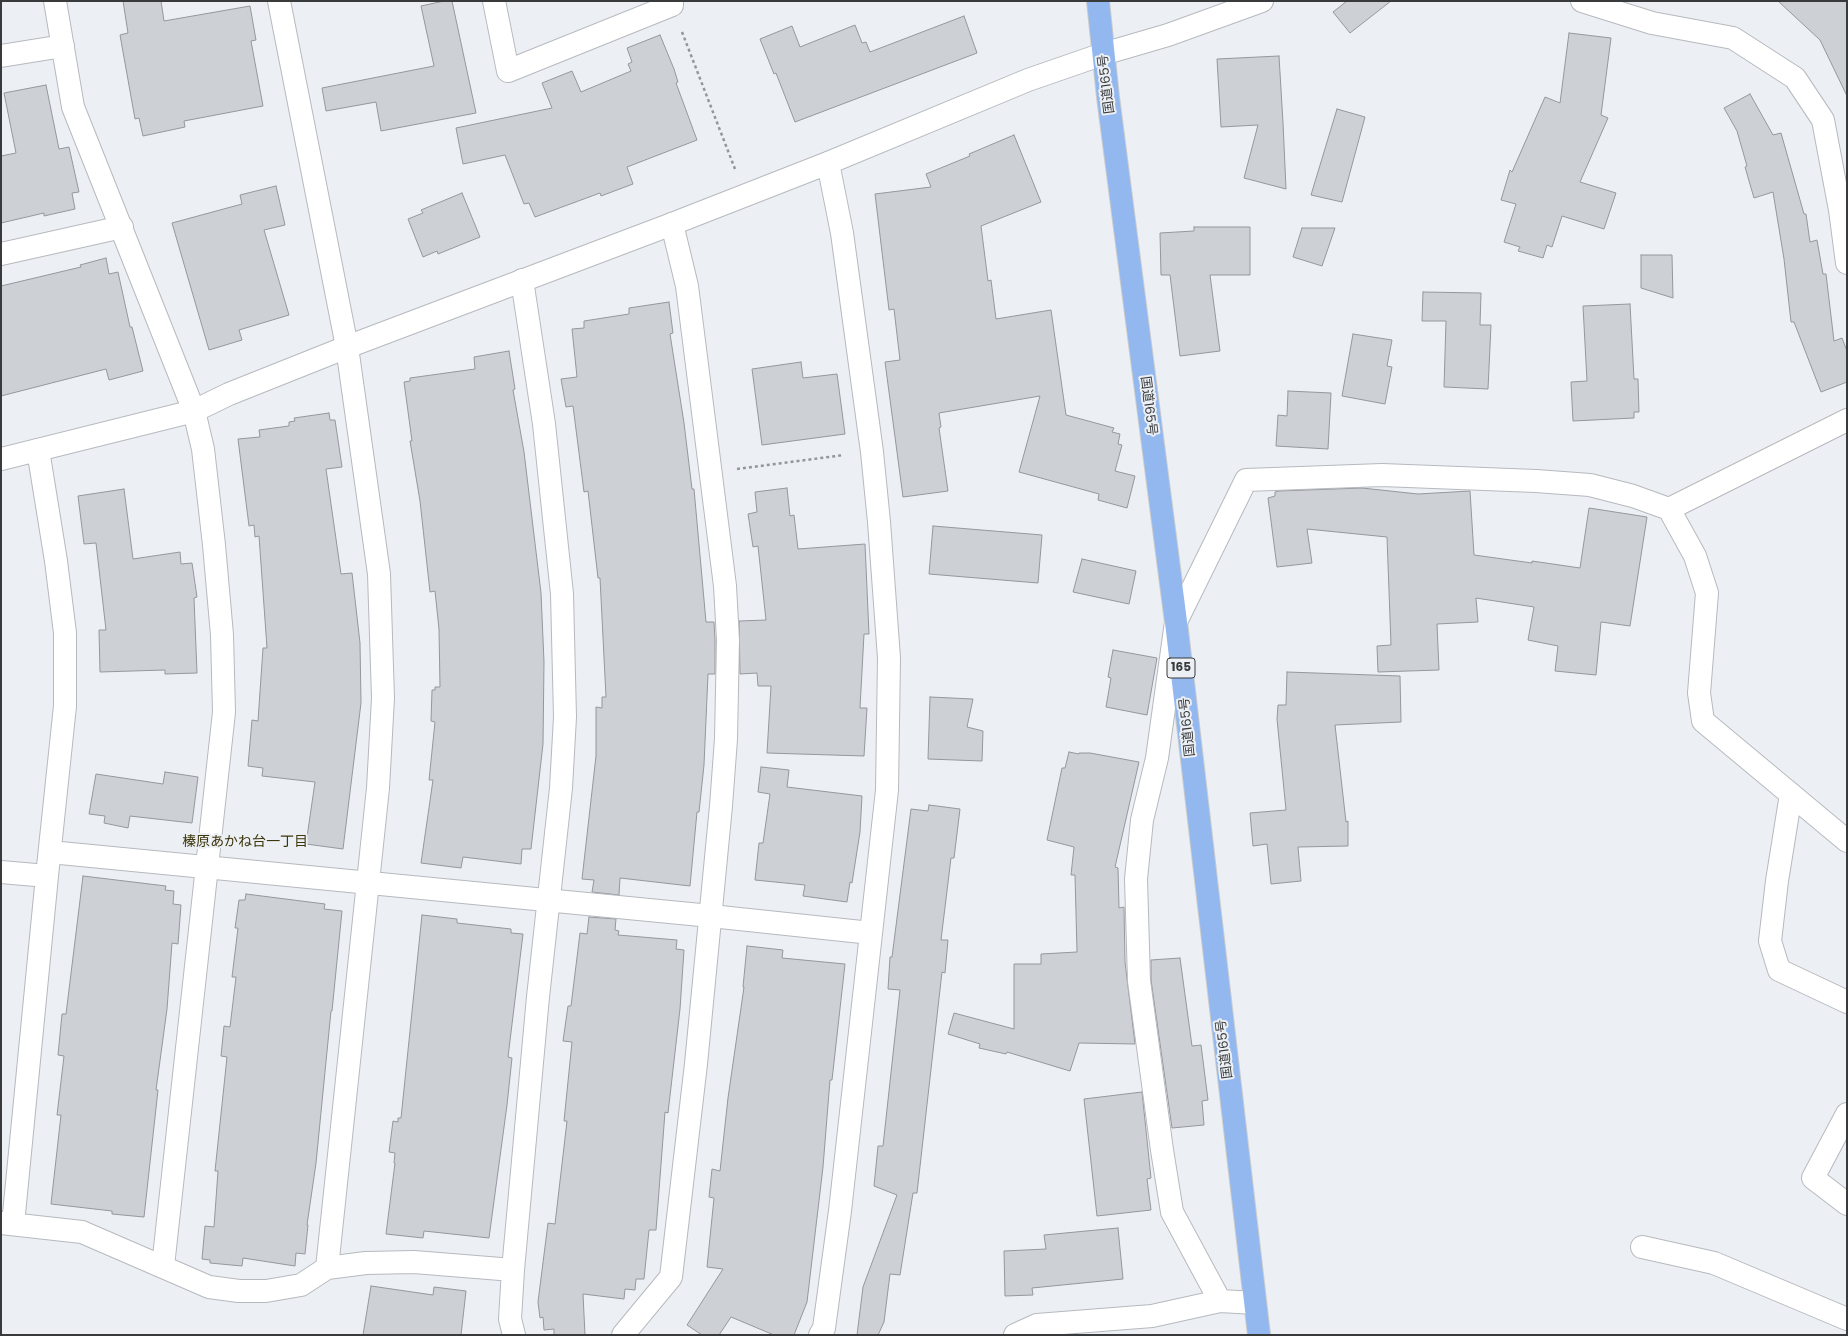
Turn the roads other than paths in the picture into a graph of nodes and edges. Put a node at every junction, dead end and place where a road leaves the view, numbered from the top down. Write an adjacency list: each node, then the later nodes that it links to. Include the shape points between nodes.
1 (55, 1): 8 (street)
2 (279, 1): 17 (street)
3 (494, 1): 7 (street, via 508,71)
4 (1098, 1): 9 (highway, 国道165号 / 165)
5 (1262, 1): 9 (street, via 1168,35)
6 (1582, 1): 15 (street, via 1652,23 1733,38 1794,78 1823,120)
7 (672, 3)
8 (63, 46): 10 (street); 13 (street, via 74,107)
9 (1103, 54): 11 (street, via 1028,80); 23 (highway, 国道165号 / 165)
10 (1, 56)
11 (828, 163): 12 (street); 33 (street, via 842,233 872,452 889,658 887,790)
12 (672, 224): 16 (street); 32 (street, via 687,286 725,586 728,640 726,739)
13 (122, 227): 14 (street); 18 (street)
14 (1, 254)
15 (1847, 263)
16 (522, 280): 17 (street); 31 (street, via 544,424 562,594 565,717 561,788)
17 (346, 347): 18 (street, via 229,394); 30 (street, via 378,574 382,632 382,713 378,788)
18 (194, 411): 20 (street); 27 (street, via 203,449 222,635 224,712)
19 (1847, 420): 22 (street)
20 (38, 450): 21 (street); 26 (street, via 65,632 65,706)
21 (1, 459)
22 (1669, 509): 23 (street, via 1590,485 1536,481 1382,475 1246,480); 24 (street, via 1695,556 1707,593 1699,693 1703,721)
23 (1176, 622): 42 (street, via 1157,758 1142,820 1136,879 1139,981 1172,1212); 43 (highway, 国道165号 / 165)
24 (1791, 794): 25 (street); 34 (street, via 1770,941 1779,970)
25 (1847, 841)
26 (50, 852): 27 (street); 29 (street)
27 (208, 867): 30 (street); 39 (street)
28 (1, 872): 29 (street)
29 (47, 876): 37 (street)
30 (367, 884): 31 (street); 40 (street)
31 (548, 902): 32 (street); 41 (street)
32 (711, 916): 33 (street); 46 (street, via 671,1277)
33 (871, 933): 47 (street, via 840,1211 824,1328)
34 (1847, 1002)
35 (1847, 1114): 36 (street, via 1813,1178)
36 (1847, 1204)
37 (7, 1223): 39 (street, via 82,1232)
38 (1642, 1247): 44 (street, via 1714,1263)
39 (163, 1266): 40 (street, via 209,1287 246,1291 266,1291 301,1285)
40 (327, 1268): 41 (street, via 366,1263 414,1262)
41 (513, 1270): 45 (street, via 510,1319)
42 (1220, 1301): 43 (street); 48 (street, via 1152,1316 1036,1325)
43 (1255, 1303): 49 (highway, 国道165号 / 165)
44 (1847, 1319)
45 (514, 1335)
46 (623, 1335)
47 (820, 1335)
48 (1015, 1335)
49 (1259, 1335)

